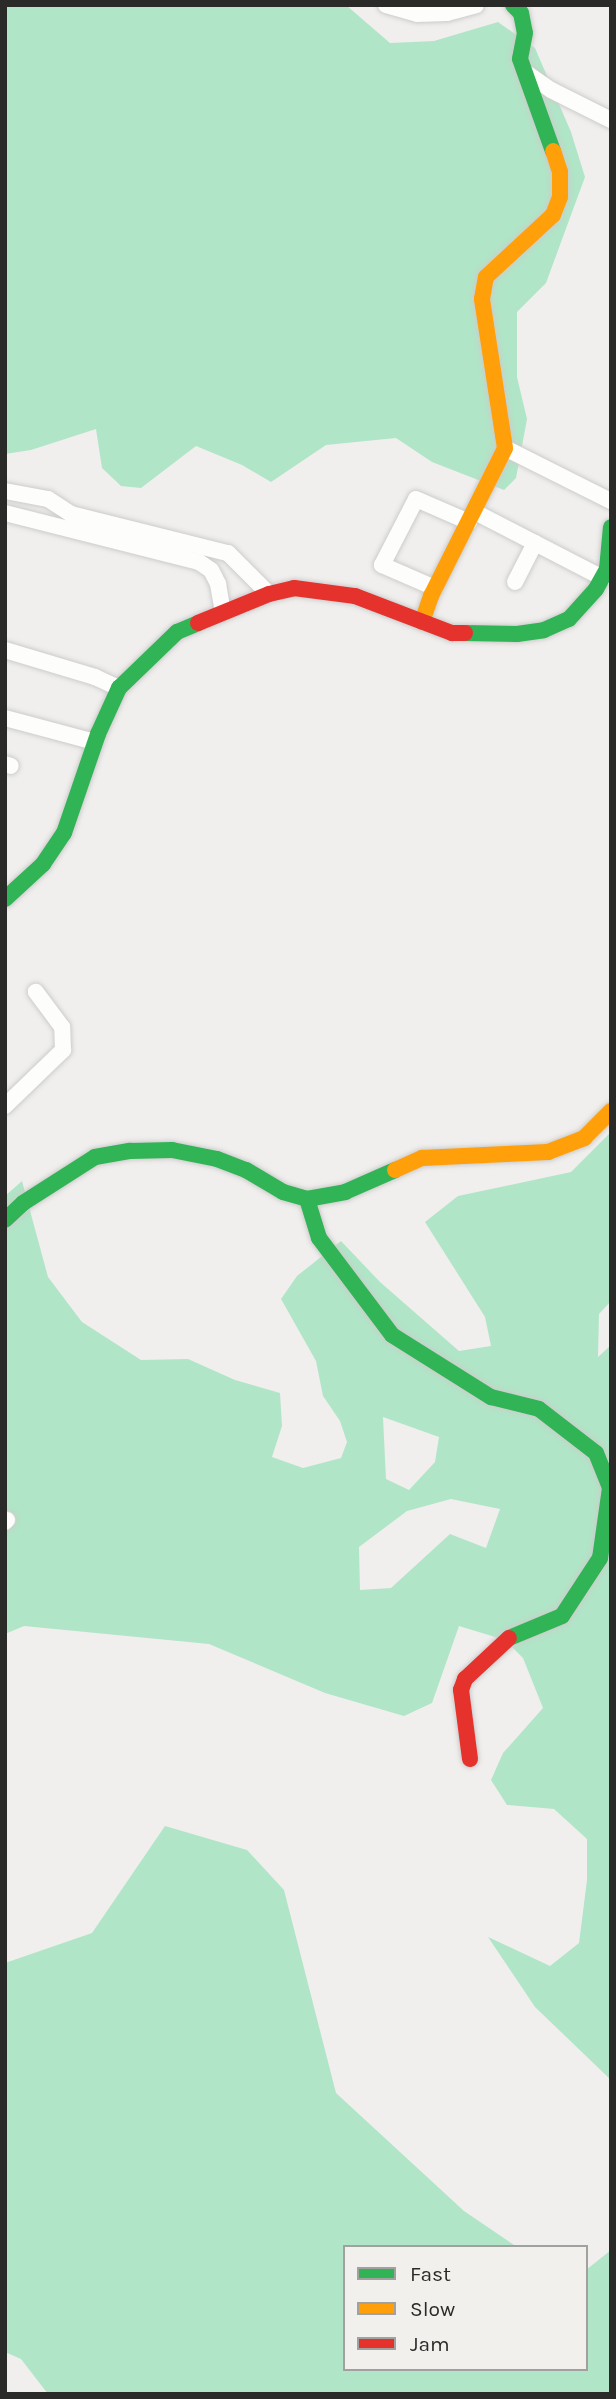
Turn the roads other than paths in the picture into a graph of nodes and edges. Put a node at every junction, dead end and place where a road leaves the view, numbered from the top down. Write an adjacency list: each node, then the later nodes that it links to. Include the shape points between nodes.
1 (386, 5): 2 (street, via 417,15)
2 (476, 5)
3 (516, 6): 4 (street, via 524,33 520,59)
4 (528, 74): 5 (street); 6 (street, via 560,172 560,197 553,215 486,277 482,299)
5 (611, 120)
6 (505, 449): 8 (street); 10 (street)
7 (5, 491): 16 (street, via 48,499 71,514 228,553)
8 (611, 501)
9 (5, 513): 17 (street, via 199,562 211,570 218,584)
10 (472, 517): 12 (street); 15 (street); 15 (street, via 416,499 382,565)
11 (611, 527): 13 (street)
12 (535, 543): 13 (street); 14 (street)
13 (603, 578): 18 (street, via 569,619 544,630 452,633)
14 (515, 582)
15 (435, 588): 18 (street)
16 (269, 594): 17 (street); 18 (street, via 294,588 325,590 355,596)
17 (223, 612): 20 (street, via 177,632)
18 (422, 622)
19 (5, 650): 20 (street)
20 (119, 688): 22 (street)
21 (5, 718): 22 (street)
22 (95, 742): 23 (street, via 64,833 43,864)
23 (5, 899)
24 (36, 992): 25 (street, via 62,1027 62,1049)
25 (5, 1106)
26 (611, 1111): 27 (street, via 584,1138 548,1152 422,1158 345,1192)
27 (307, 1199): 28 (street, via 217,1159 172,1150 130,1151 95,1157 23,1203); 29 (street, via 319,1238 392,1335 491,1396 539,1409 596,1453 610,1488 600,1558 571,1606 562,1616 505,1640 465,1679 461,1690)
28 (5, 1220)
29 (470, 1759)

